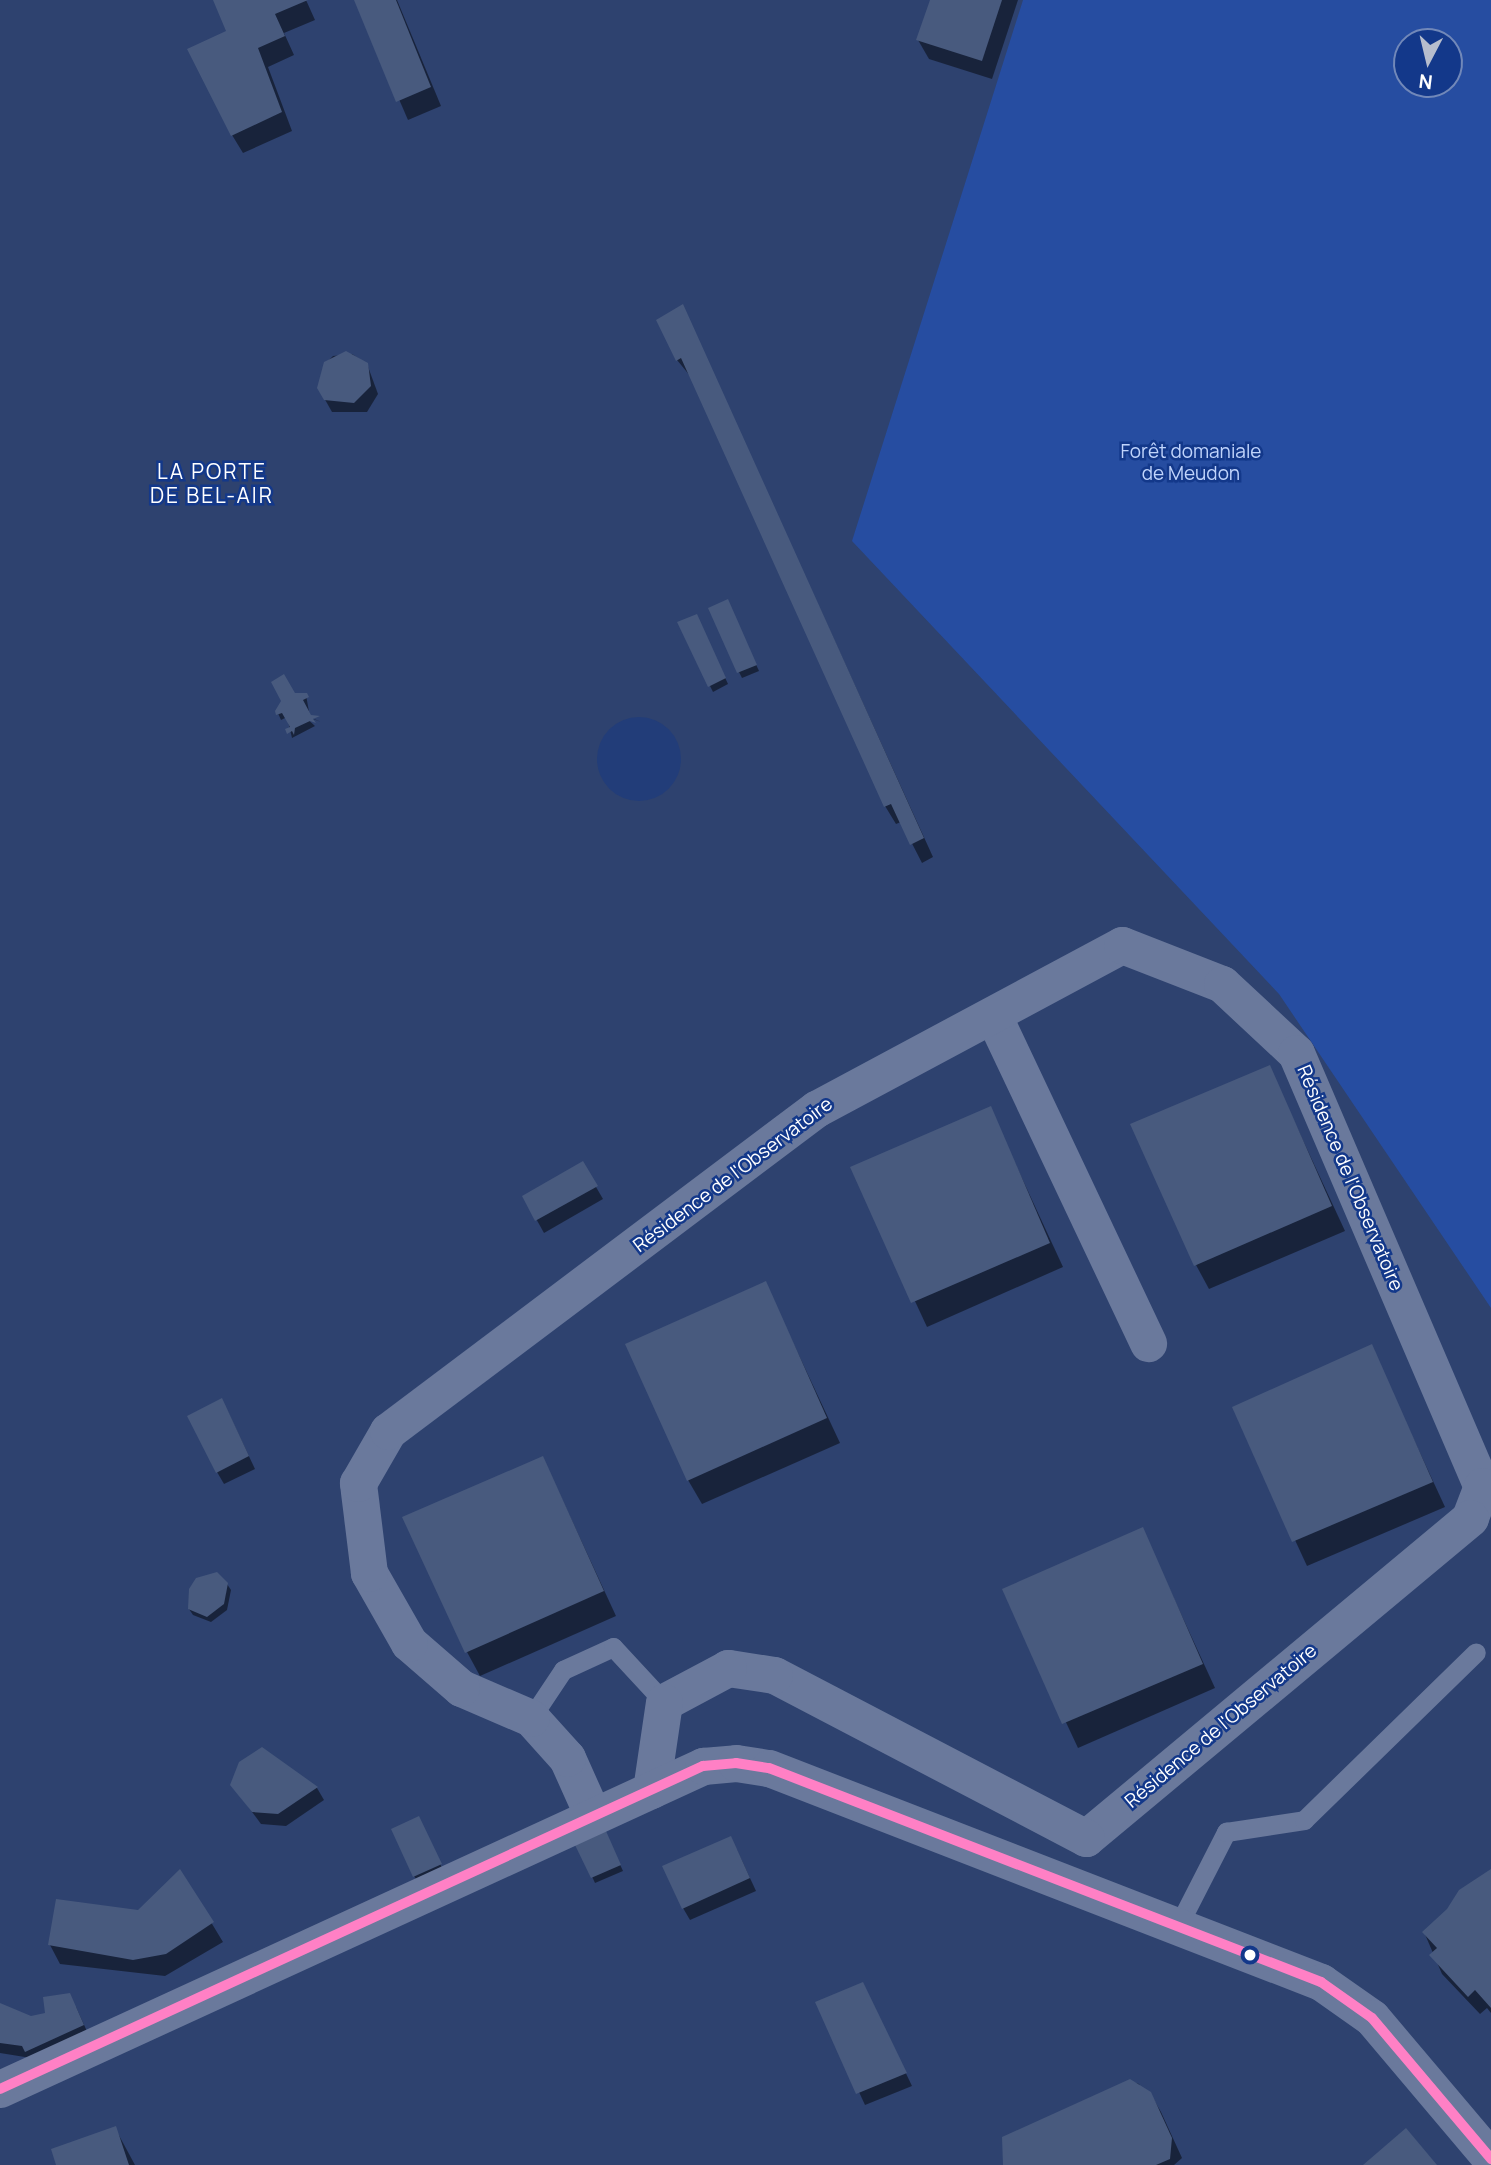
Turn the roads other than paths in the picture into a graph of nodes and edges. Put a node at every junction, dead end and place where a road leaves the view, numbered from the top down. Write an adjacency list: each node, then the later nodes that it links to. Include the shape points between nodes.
1 (993, 1015): 2 (street); 4 (street, Résidence de l'Observatoire, via 1122,945 1222,984 1296,1052 1482,1486 1470,1518 1086,1838 774,1675 728,1668); 5 (street, Résidence de l'Observatoire, via 816,1109 388,1431 358,1483 369,1573 409,1643 461,1688)
2 (1148, 1343)
3 (1476, 1652): 8 (lane, via 1304,1820 1226,1832)
4 (664, 1702): 5 (lane, via 613,1647 563,1670); 6 (street)
5 (531, 1718): 7 (street, Résidence de l'Observatoire, via 567,1758)
6 (651, 1790): 7 (street); 8 (street, via 704,1766 736,1763 769,1768)
7 (593, 1816): 9 (street)
8 (1178, 1926): 10 (street, via 1321,1982 1372,2018)
9 (0, 2089)
10 (1491, 2159)

